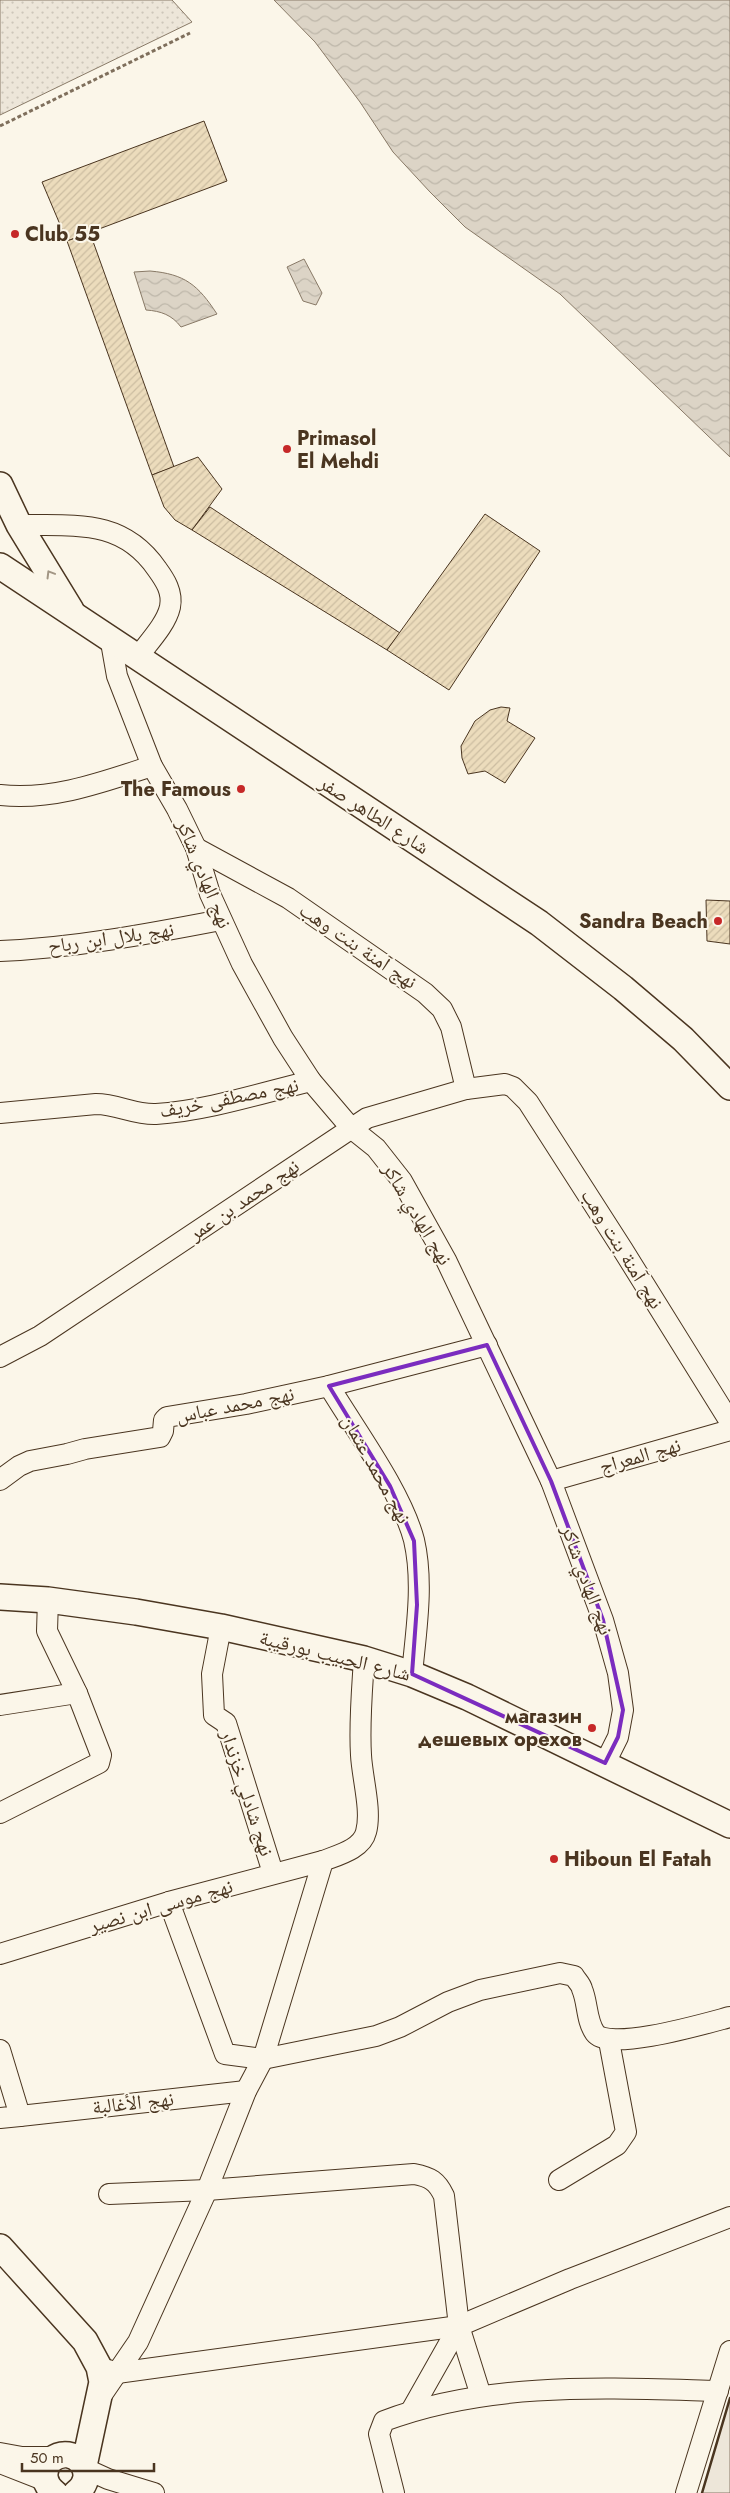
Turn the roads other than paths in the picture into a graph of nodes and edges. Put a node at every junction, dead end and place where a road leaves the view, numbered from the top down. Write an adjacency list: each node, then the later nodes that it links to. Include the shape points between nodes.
1 (0, 485): 2 (main road)
2 (19, 525): 4 (main road, one-way to 2); 6 (street, via 101,528 118,533 151,559 169,590 170,609)
3 (0, 566): 4 (main road, شارع الطاهر صفر)
4 (75, 616): 5 (main road, شارع الطاهر صفر)
5 (111, 642): 6 (main road, شارع الطاهر صفر); 7 (street, نهج الهادي شاكر, via 117,676)
6 (137, 658): 14 (main road, شارع الطاهر صفر, via 539,923 638,1000 683,1039)
7 (152, 766): 8 (street, via 107,781 43,796 21,798); 9 (street, نهج الهادي شاكر)
8 (0, 795)
9 (196, 848): 10 (street, نهج الهادي شاكر); 15 (street, نهج آمنة بنت وهب, via 288,898 425,993 442,1009 451,1027)
10 (221, 920): 11 (street, نهج بلال ابن رباح, via 100,940); 12 (street, نهج الهادي شاكر, via 283,1038)
11 (0, 951)
12 (311, 1081): 16 (street, نهج مصطفى خريف, via 188,1110 155,1114 96,1104); 17 (street, نهج الهادي شاكر)
13 (505, 1084): 15 (street, نهج محمد بن عمر); 21 (street, نهج آمنة بنت وهب, via 513,1087 528,1102)
14 (730, 1087)
15 (466, 1089): 17 (street, نهج محمد بن عمر, via 367,1118)
16 (0, 1113)
17 (351, 1128): 18 (street, نهج الهادي شاكر, via 376,1148 402,1181 446,1260); 19 (street, نهج محمد بن عمر, via 40,1336)
18 (487, 1345): 20 (street, نهج محمد عباس); 25 (street, نهج الهادي شاكر)
19 (0, 1357)
20 (329, 1386): 24 (street, نهج محمد عباس, via 167,1417 160,1437 30,1461); 30 (street, نهج محمد عثمان, via 390,1486 414,1541 418,1605)
21 (724, 1403): 22 (street, نهج آمنة بنت وهب)
22 (730, 1422)
23 (730, 1430): 25 (street, نهج المعراج)
24 (0, 1480)
25 (551, 1481): 33 (street, نهج الهادي شاكر, via 603,1620 618,1673 623,1710 618,1737)
26 (0, 1597): 27 (main road, شارع الحبيب بورقيبة)
27 (48, 1600): 28 (main road, شارع الحبيب بورقيبة); 31 (street, via 47,1631)
28 (221, 1627): 29 (main road, شارع الحبيب بورقيبة); 37 (street, نهج شادلي خزندار, via 212,1674 214,1715 226,1723)
29 (364, 1659): 30 (main road, شارع الحبيب بورقيبة); 36 (street, نهج موسى ابن نصير, via 360,1730 368,1814 366,1833 356,1846)
30 (412, 1674): 33 (main road, شارع الحبيب بورقيبة)
31 (77, 1693): 32 (street); 34 (street, via 101,1755 99,1763)
32 (0, 1706)
33 (605, 1763): 35 (main road, شارع الحبيب بورقيبة)
34 (0, 1813)
35 (730, 1825)
36 (323, 1861): 37 (street, نهج موسى ابن نصير); 43 (street)
37 (273, 1873): 38 (street, نهج موسى ابن نصير)
38 (169, 1902): 39 (street, نهج موسى ابن نصير); 43 (street, via 225,2054)
39 (0, 1954)
40 (730, 2017): 41 (street, via 643,2038)
41 (609, 2041): 43 (street, via 596,2035 588,2018 582,1988 574,1976 560,1973 480,1990 376,2036); 47 (street, via 626,2132 617,2146)
42 (0, 2050): 45 (street)
43 (263, 2059): 44 (street)
44 (246, 2090): 45 (street, نهج الأغالبة); 48 (street)
45 (20, 2116): 46 (street, نهج الأغالبة)
46 (0, 2118)
47 (559, 2180)
48 (207, 2190): 49 (street); 52 (street, via 414,2174 430,2177 440,2186 444,2196); 54 (street, via 138,2342)
49 (109, 2194)
50 (730, 2217): 52 (street)
51 (0, 2247): 54 (main road)
52 (459, 2326): 54 (street); 56 (street); 58 (street)
53 (730, 2351): 55 (street)
54 (108, 2370): 57 (main road, via 102,2382)
55 (718, 2391): 56 (street, via 623,2388); 67 (street)
56 (481, 2396): 58 (street)
57 (100, 2399): 60 (main road); 62 (main road)
58 (411, 2411): 66 (street, via 384,2420 379,2434)
59 (0, 2453): 60 (street, via 22,2457)
60 (57, 2456): 62 (main road, via 77,2457); 63 (main road, via 46,2467)
61 (0, 2463): 63 (street)
62 (85, 2467): 64 (main road, via 85,2482); 65 (street, via 108,2479)
63 (49, 2488)
64 (76, 2493)
65 (154, 2493)
66 (394, 2493)
67 (686, 2493)

